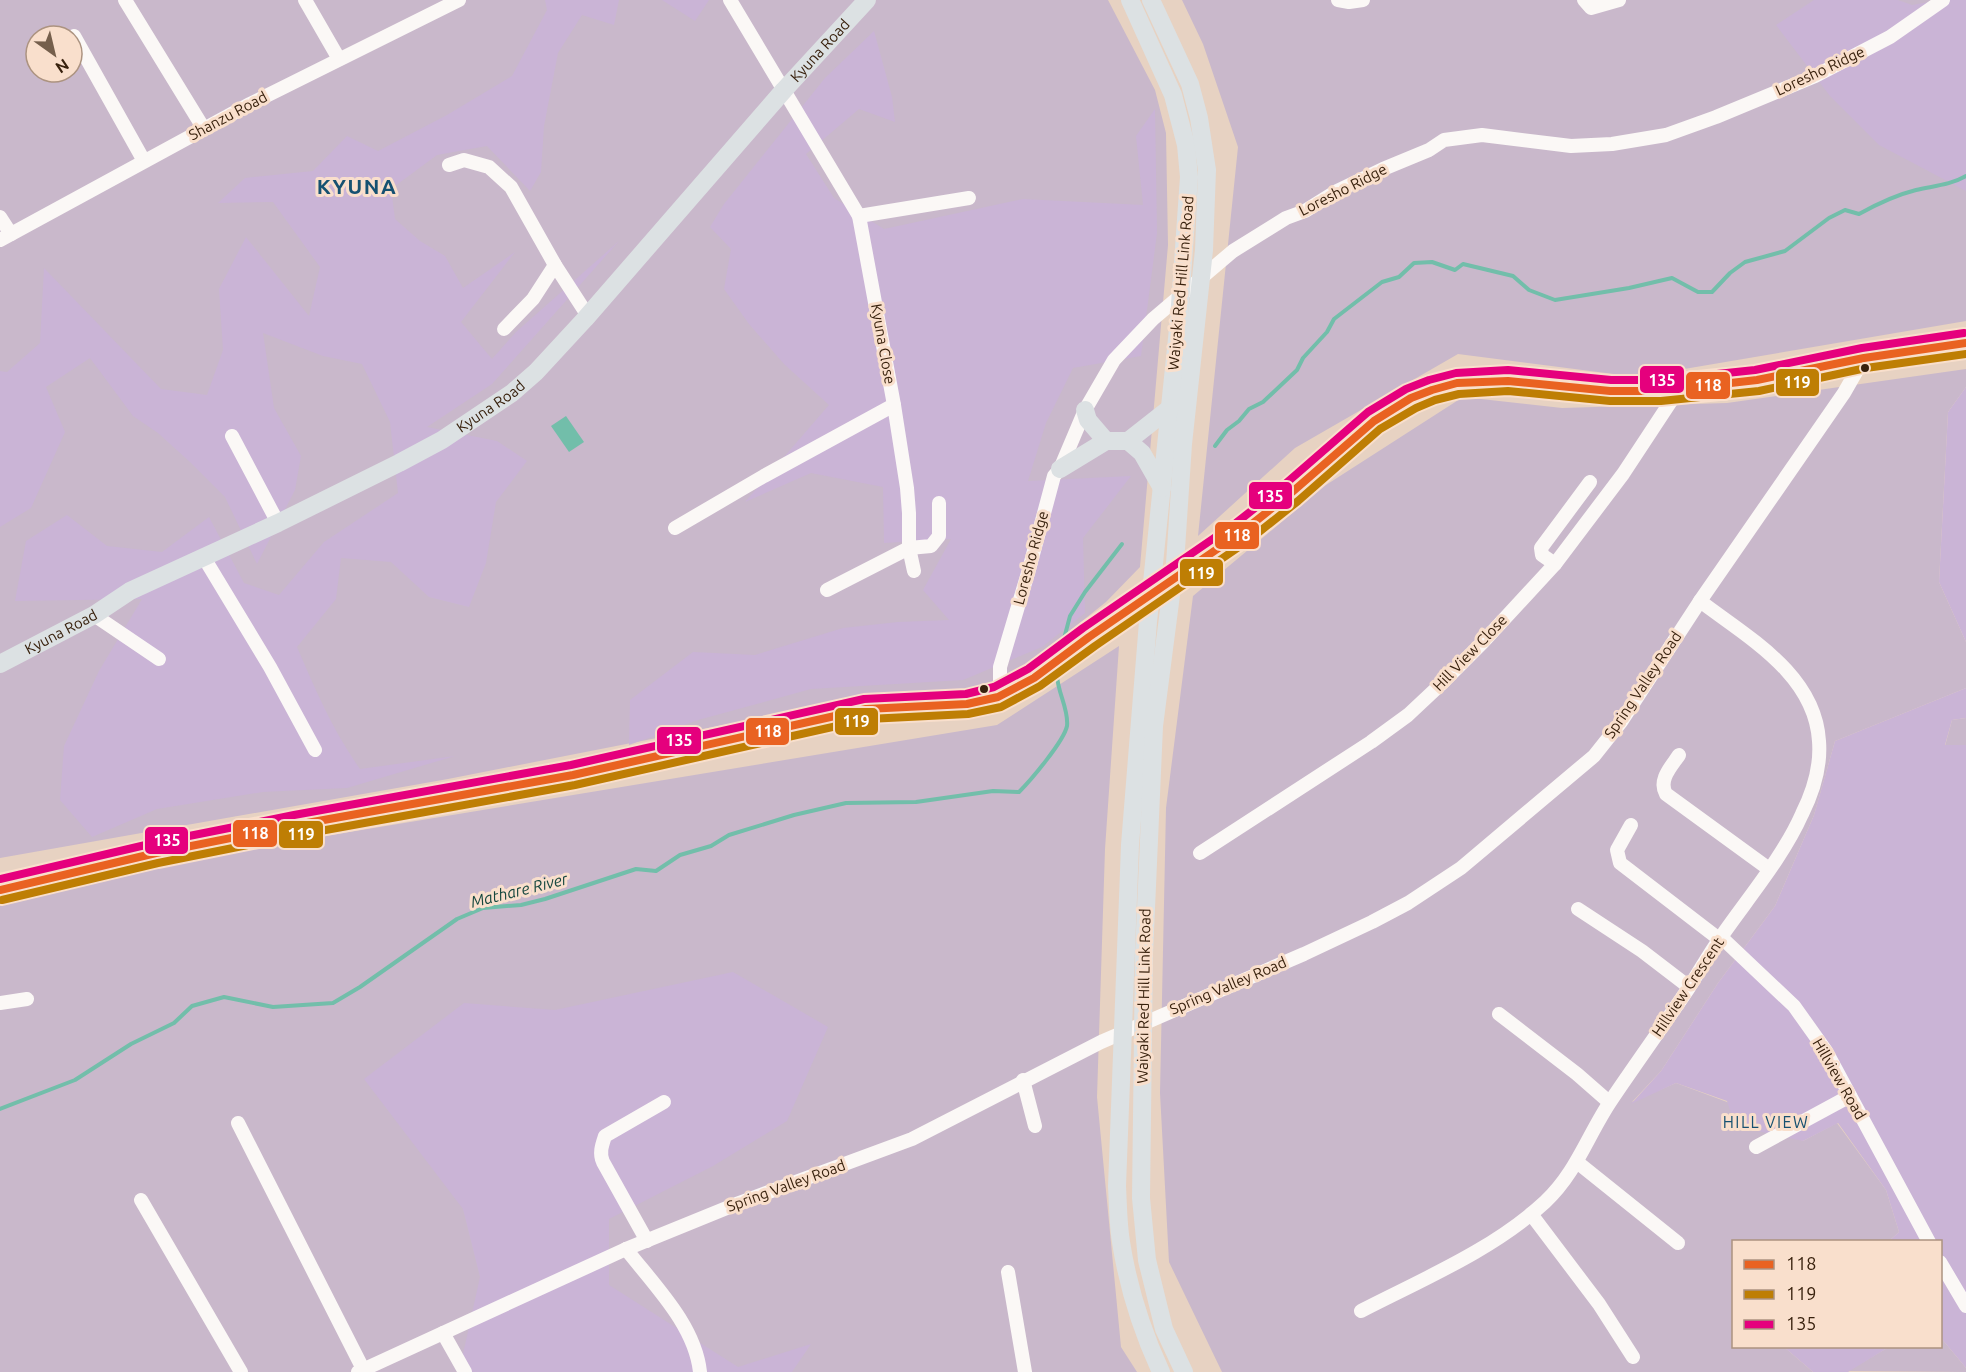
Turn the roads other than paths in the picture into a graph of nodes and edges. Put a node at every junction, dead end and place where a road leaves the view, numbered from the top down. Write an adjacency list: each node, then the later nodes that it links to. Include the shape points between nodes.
1 (125, 0): 17 (street)
2 (305, 0): 15 (street)
3 (459, 0): 13 (street, Shanzu Road)
4 (730, 0): 16 (street)
5 (867, 0): 16 (main road, Kyuna Road)
6 (1130, 0): 31 (main road, Waiyaki Red Hill Link Road, via 1173,95 1186,145 1189,177)
7 (1151, 0): 90 (main road, Waiyaki Red Hill Link Road, via 1190,84 1207,170 1204,250 1183,444 1175,564 1154,726 1144,954 1141,1198 1147,1260 1164,1329)
8 (1338, 0): 9 (street)
9 (1363, 0)
10 (1584, 0): 11 (street, via 1591,8)
11 (1619, 0)
12 (1943, 0): 32 (street, Loresho Ridge, via 1890,37 1825,71 1666,135 1571,146 1467,136 1444,140 1383,168 1286,218 1233,251 1153,319 1114,360)
13 (438, 5): 15 (street, Shanzu Road)
14 (84, 54): 18 (street)
15 (339, 59): 17 (street, Shanzu Road)
16 (784, 90): 21 (street, Kyuna Close); 25 (main road, Kyuna Road)
17 (204, 129): 18 (street, Shanzu Road)
18 (144, 161): 23 (street, Shanzu Road)
19 (449, 165): 24 (street, via 464,160 489,167 511,187)
20 (969, 198): 21 (street)
21 (859, 216): 30 (street, Kyuna Close)
22 (0, 217): 23 (street)
23 (5, 237)
24 (555, 265): 25 (street); 26 (street, via 534,299)
25 (588, 316): 40 (main road, Kyuna Road, via 536,372 492,408 442,440)
26 (504, 329)
27 (1966, 343): 28 (main road)
28 (1864, 358): 29 (main road, via 1778,377); 47 (street, Spring Valley Road)
29 (1679, 389): 44 (street, Hill View Close, via 1623,474); 51 (main road, via 1619,391 1491,379 1450,385 1410,399 1362,430 1230,542 1039,675)
30 (894, 405): 41 (street, Kyuna Close); 42 (street, via 907,488)
31 (1170, 408): 35 (main road); 38 (main road, Waiyaki Red Hill Link Road)
32 (1085, 410): 34 (main road, via 1088,420); 36 (street, Loresho Ridge)
33 (232, 436): 40 (street)
34 (1106, 441): 35 (main road); 36 (main road)
35 (1128, 441): 38 (main road, via 1142,453)
36 (1060, 469): 51 (street, Loresho Ridge, via 1054,476 1000,667)
37 (1590, 482): 44 (street, via 1541,548 1542,555)
38 (1162, 488): 89 (main road, Waiyaki Red Hill Link Road, via 1130,846 1117,1186 1121,1241 1130,1284)
39 (939, 503): 42 (street, via 936,542 932,546)
40 (278, 523): 43 (main road, Kyuna Road)
41 (675, 528)
42 (909, 548): 45 (street); 46 (street)
43 (203, 556): 48 (main road, Kyuna Road, via 130,591); 52 (street)
44 (1555, 564): 55 (street, Hill View Close, via 1408,715)
45 (914, 571)
46 (827, 590)
47 (1700, 602): 56 (street, Hillview Crescent, via 1787,670 1814,713 1819,740 1814,786 1802,816); 64 (street, Spring Valley Road, via 1594,756 1461,868 1372,922)
48 (94, 615): 49 (street); 50 (main road, Kyuna Road)
49 (159, 659)
50 (0, 664)
51 (1000, 696): 57 (main road, via 966,703 866,709 573,775 156,853)
52 (315, 750)
53 (1679, 755): 56 (street, via 1662,782 1666,794)
54 (1631, 825): 59 (street, Hillview Road, via 1617,850 1620,863)
55 (1200, 853)
56 (1769, 869): 59 (street, Hillview Crescent)
57 (0, 890)
58 (1578, 909): 60 (street)
59 (1720, 938): 60 (street, Hillview Crescent); 65 (street, Hillview Road, via 1794,1006 1826,1051)
60 (1689, 987): 67 (street, Hillview Crescent)
61 (27, 999): 62 (street)
62 (0, 1003)
63 (1498, 1014): 67 (street)
64 (1023, 1080): 69 (street); 75 (street, Spring Valley Road, via 912,1139)
65 (1850, 1096): 70 (street); 74 (street, Hillview Road)
66 (664, 1102): 75 (street, via 605,1136 601,1148 603,1162)
67 (1610, 1102): 71 (street, Hillview Crescent)
68 (238, 1123): 84 (street)
69 (1035, 1126)
70 (1756, 1147)
71 (1577, 1162): 73 (street, Hillview Crescent); 76 (street)
72 (141, 1200): 85 (street)
73 (1531, 1214): 81 (street, Hillview Crescent, via 1482,1248); 83 (street, via 1599,1304)
74 (1928, 1240)
75 (647, 1241): 77 (street, Spring Valley Road)
76 (1678, 1243)
77 (626, 1249): 82 (street, Spring Valley Road); 87 (street, via 688,1332)
78 (1942, 1264): 80 (street)
79 (1008, 1272): 88 (street)
80 (1966, 1306)
81 (1361, 1311)
82 (442, 1333): 84 (street, Spring Valley Road); 86 (street)
83 (1633, 1357)
84 (360, 1371)
85 (241, 1372)
86 (465, 1372)
87 (700, 1372)
88 (1025, 1372)
89 (1161, 1372)
90 (1184, 1372)

